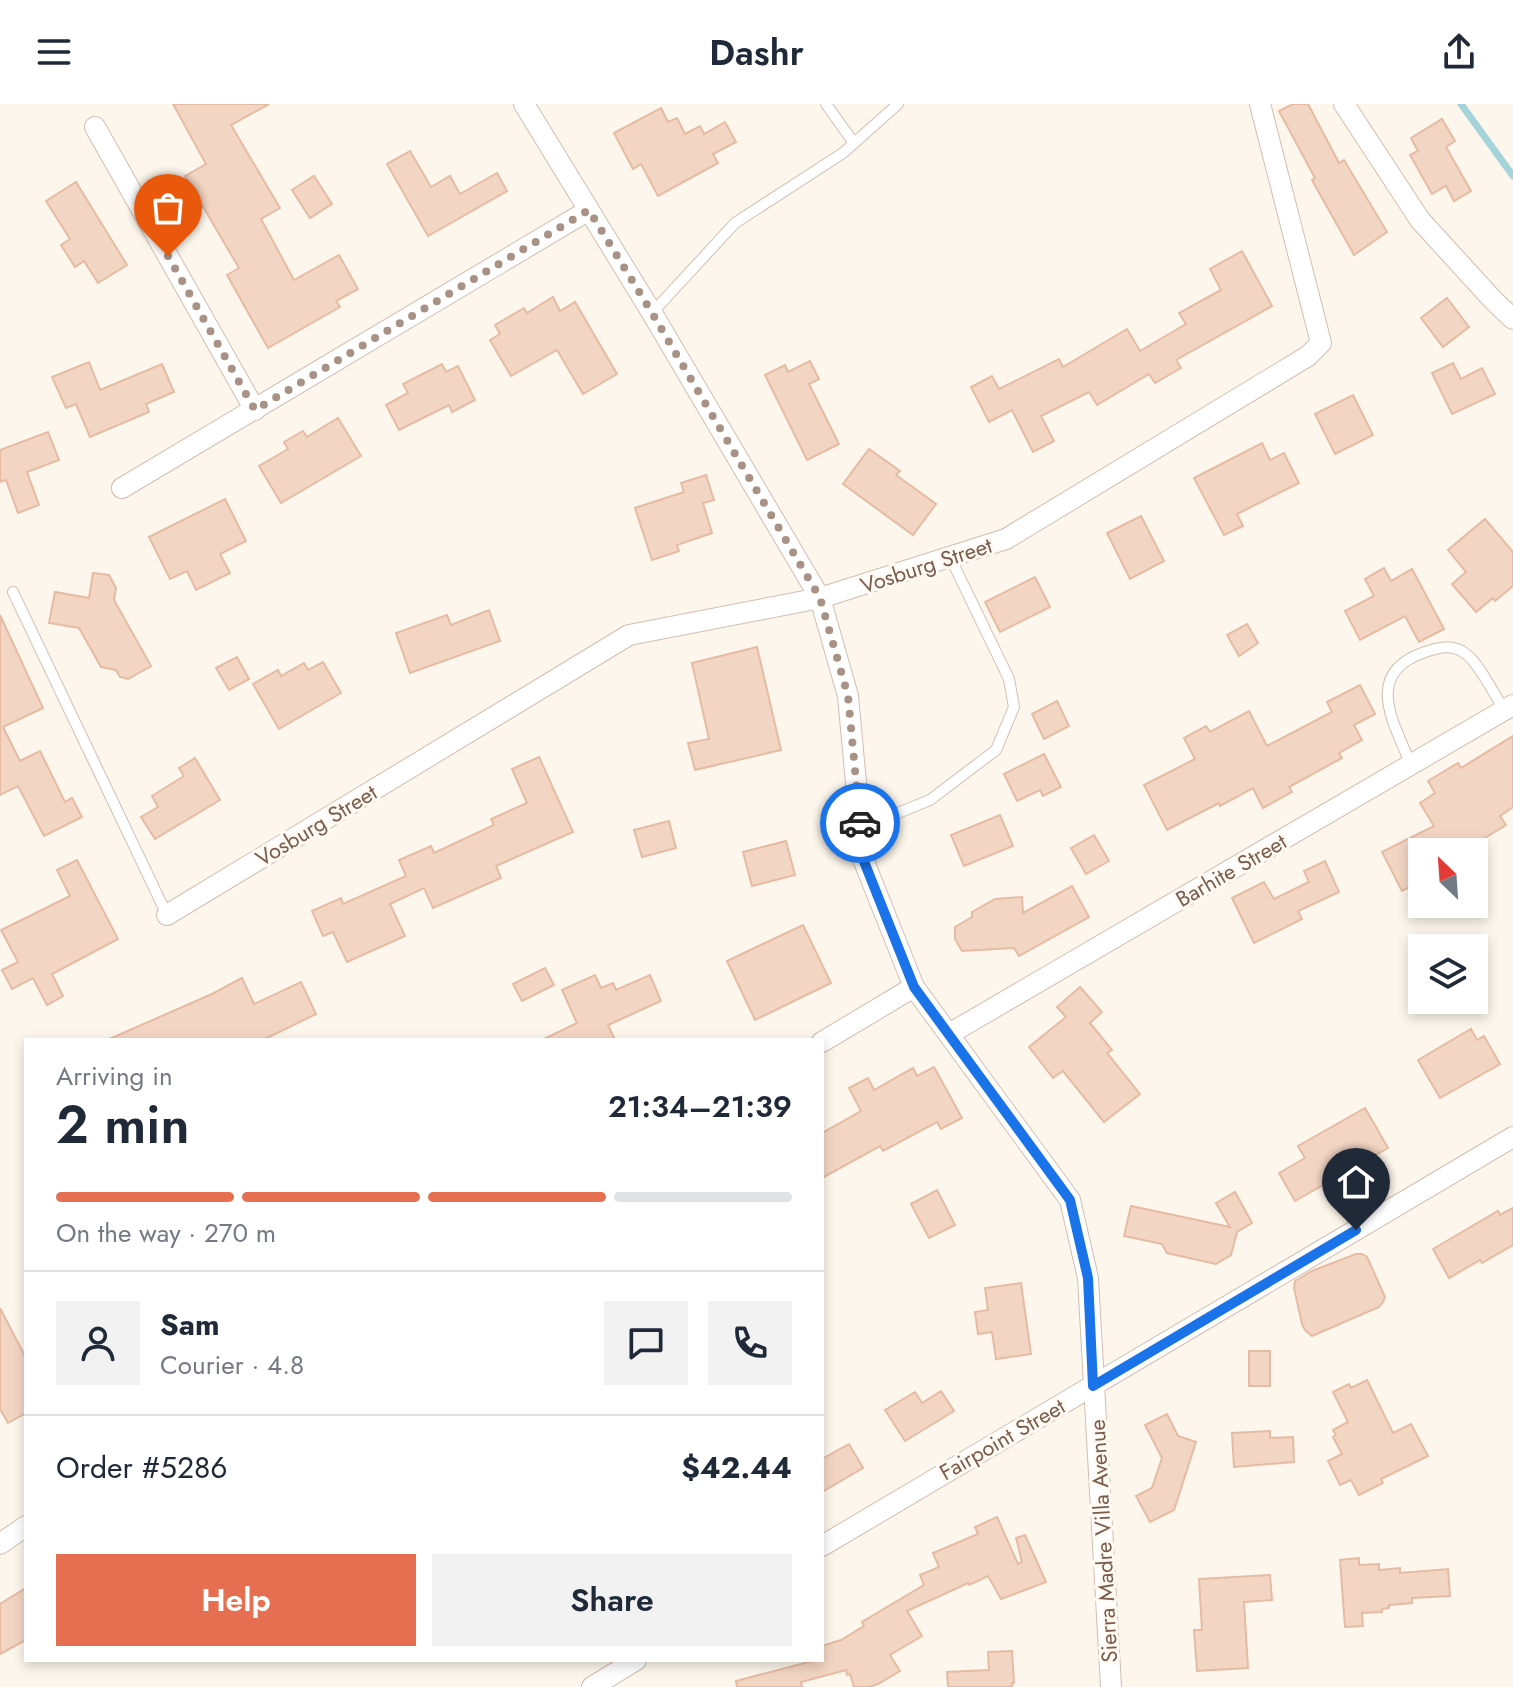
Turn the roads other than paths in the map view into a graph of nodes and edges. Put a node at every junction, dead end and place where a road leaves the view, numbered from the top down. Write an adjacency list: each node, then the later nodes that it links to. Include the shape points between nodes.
1 (524, 104): 8 (street, Sierra Madre Villa Avenue)
2 (826, 104): 7 (lane)
3 (898, 104): 7 (lane)
4 (1260, 104): 13 (street, Vosburg Street, via 1321,343 1308,356 1006,539)
5 (1344, 104): 10 (street, via 1420,220)
6 (95, 127): 11 (street)
7 (854, 143): 9 (lane, via 735,223)
8 (589, 210): 9 (street, Sierra Madre Villa Avenue); 11 (street)
9 (652, 313): 15 (street, Sierra Madre Villa Avenue)
10 (1513, 319)
11 (255, 410): 12 (street)
12 (122, 488)
13 (950, 557): 15 (street, Vosburg Street); 18 (lane, via 1009,679 1014,707 996,750 930,800)
14 (13, 592): 19 (lane)
15 (820, 598): 18 (street, Sierra Madre Villa Avenue, via 848,696); 19 (street, Vosburg Street, via 629,635)
16 (1509, 708): 17 (street, Barhite Street); 17 (lane, via 1470,656 1454,647 1412,656 1392,672 1387,694)
17 (1411, 765): 21 (street, Barhite Street)
18 (861, 828): 20 (street, Sierra Madre Villa Avenue, via 863,859)
19 (167, 915)
20 (914, 987): 21 (street, Sierra Madre Villa Avenue); 22 (street)
21 (949, 1034): 24 (street, Sierra Madre Villa Avenue, via 1070,1200 1088,1278)
22 (824, 1041)
23 (1513, 1137): 24 (street, Fairpoint Street)
24 (1093, 1386): 27 (street, Fairpoint Street); 30 (street, Sierra Madre Villa Avenue)
25 (24, 1527): 26 (street)
26 (0, 1544)
27 (824, 1545)
28 (633, 1662): 29 (street)
29 (592, 1687)
30 (1111, 1687)

